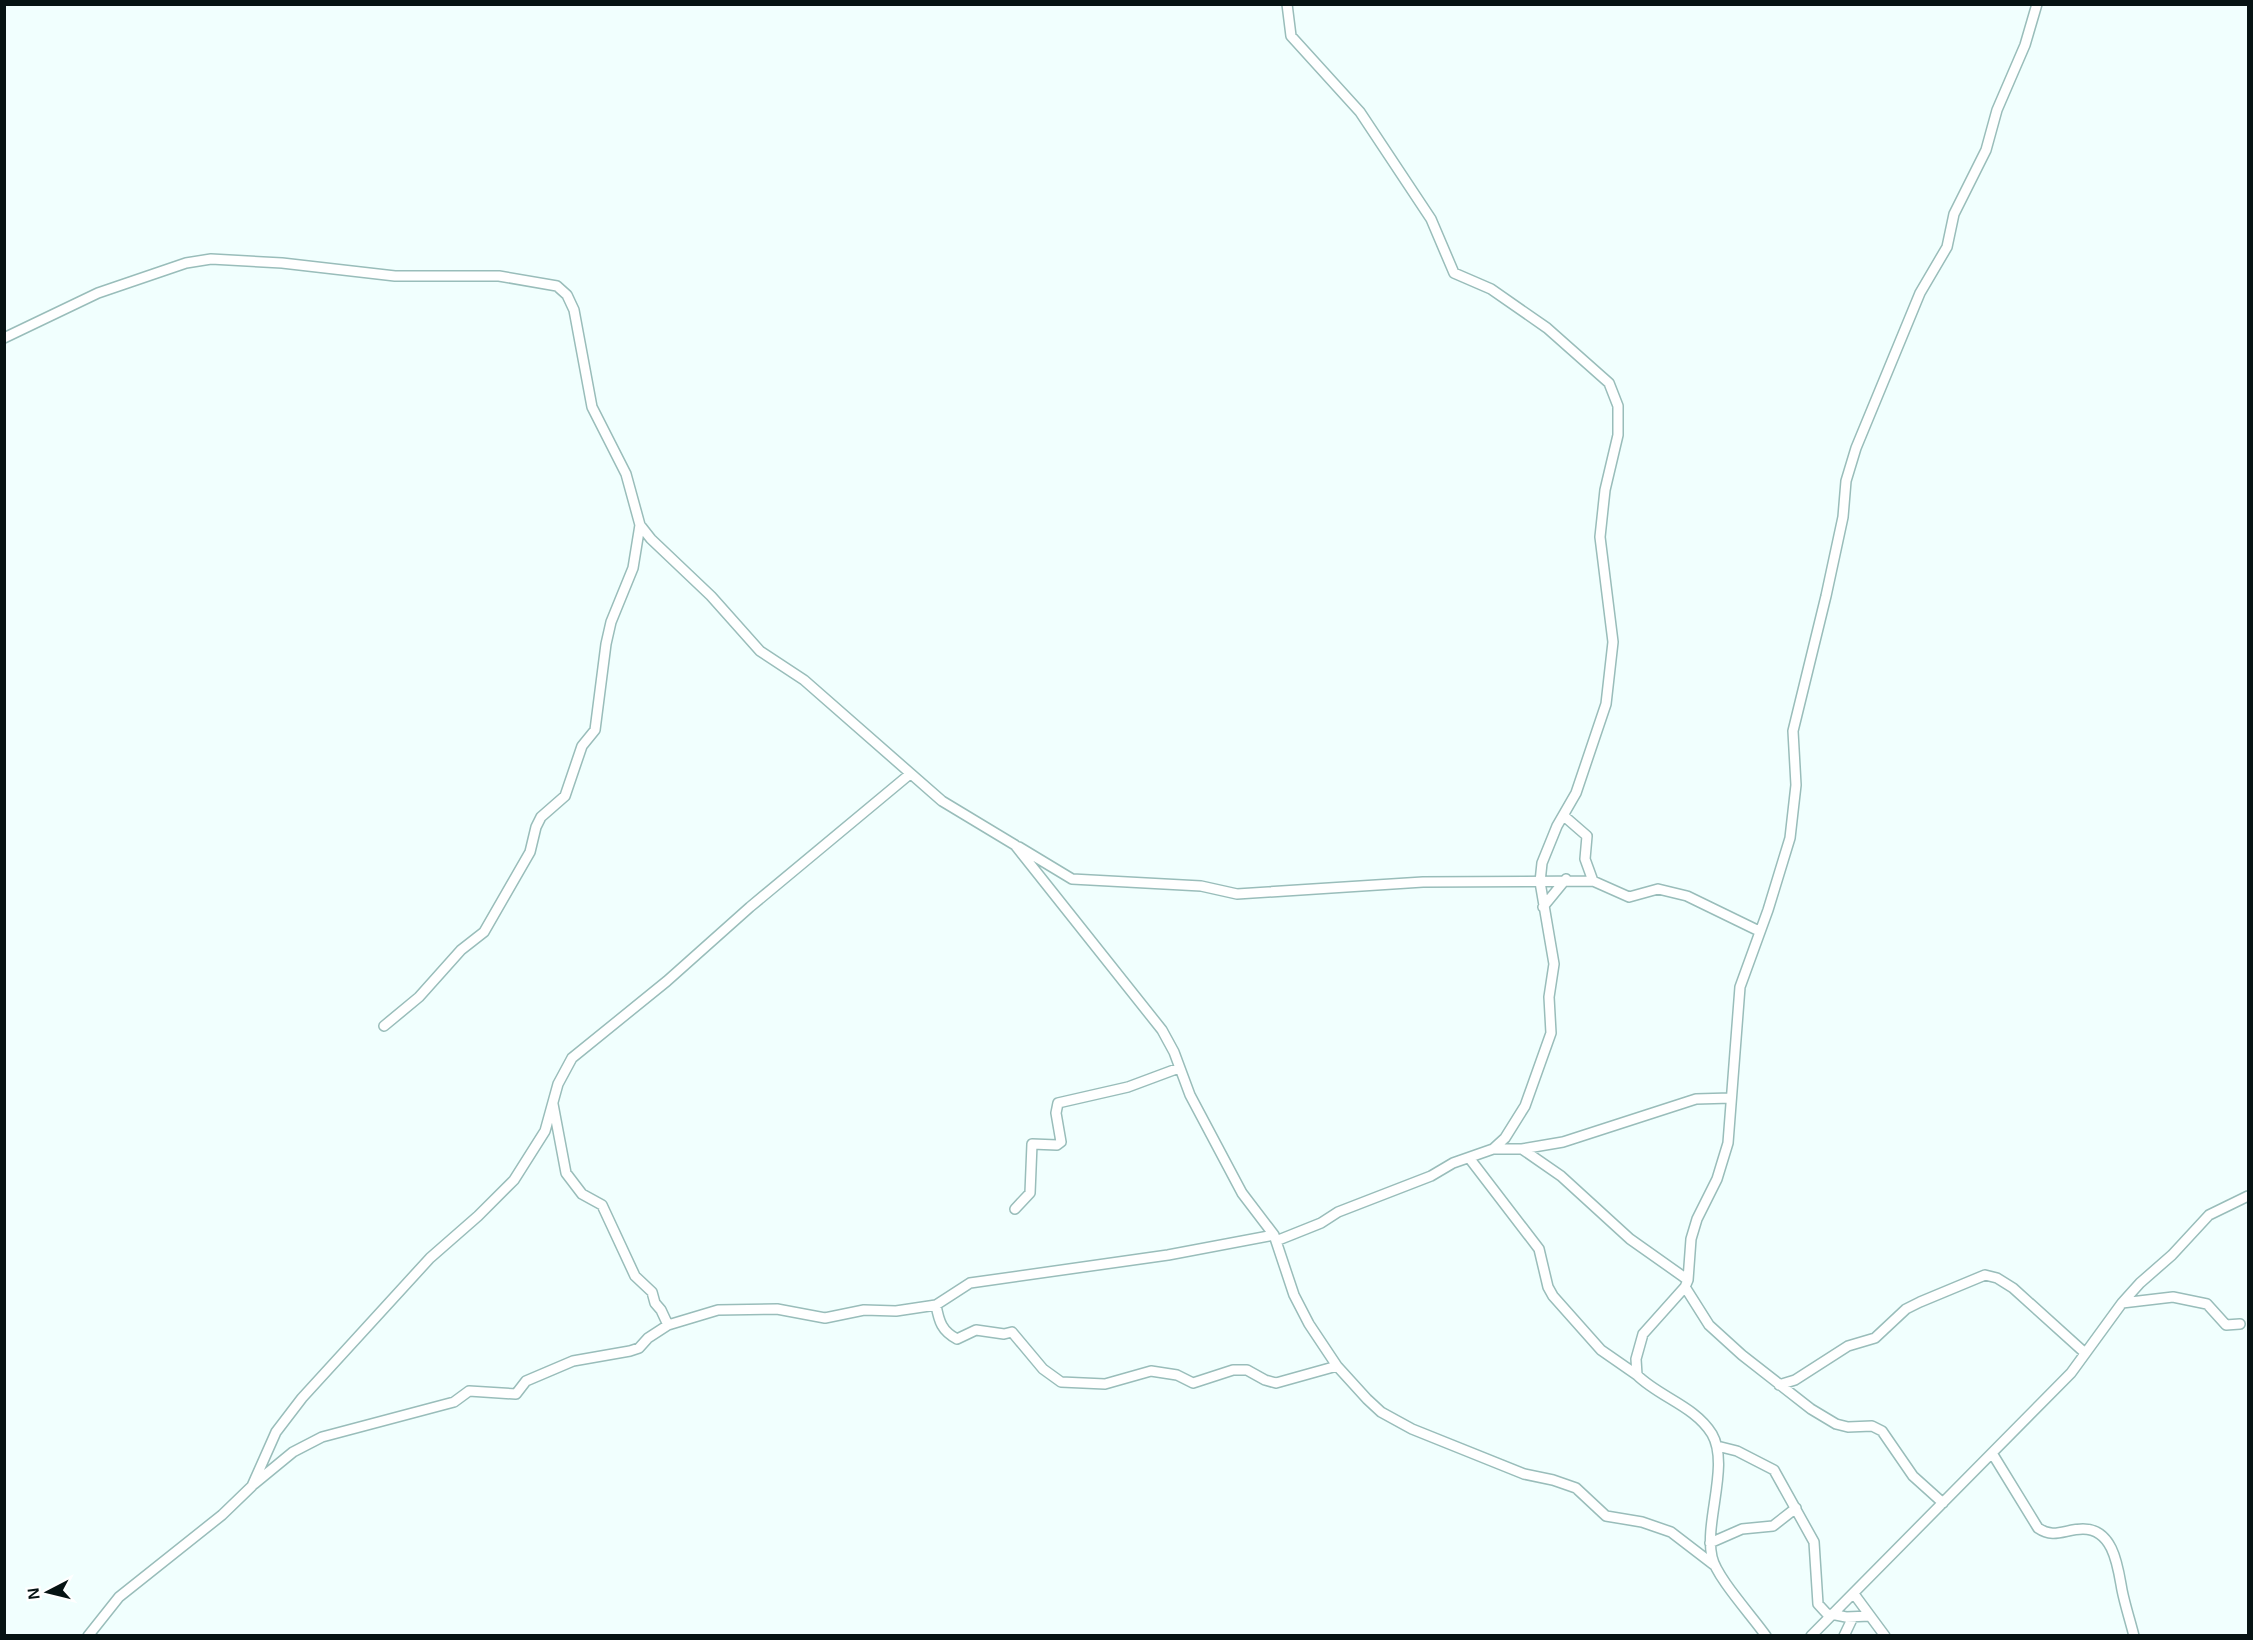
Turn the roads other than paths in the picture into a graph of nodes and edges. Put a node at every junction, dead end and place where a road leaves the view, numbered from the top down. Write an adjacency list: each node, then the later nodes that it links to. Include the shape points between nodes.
1 (1287, 4): 6 (street, via 1291,36 1360,112 1431,219 1454,273 1491,289 1548,328 1590,363 1615,394 1618,435 1605,490 1600,537 1613,642 1611,670 1598,736)
2 (2037, 4): 12 (street, via 1986,150 1954,214 1947,247 1920,293 1846,481 1843,517 1826,596 1792,731 1796,785 1790,838)
3 (4, 338): 4 (street, via 98,293 186,263 211,260 282,263 395,276 499,276 555,285 567,295 574,310 592,407 626,474)
4 (640, 525): 5 (street, via 760,651 804,680); 13 (street, via 633,568 606,644 597,723 582,746 565,796 536,827 530,852 484,932)
5 (910, 774): 7 (street, via 942,801); 16 (street, via 667,981 589,1041 563,1072)
6 (1564, 816): 9 (street, via 1587,836 1585,860); 10 (street, via 1542,863)
7 (1015, 845): 10 (street, via 1072,879 1201,886 1237,894 1402,882); 14 (street, via 1155,1020)
8 (1566, 879): 9 (street); 10 (street); 11 (street)
9 (1593, 881): 12 (street, via 1629,897 1658,889 1677,893)
10 (1540, 882): 11 (street)
11 (1543, 907): 17 (street, via 1554,964 1549,996 1551,1033 1525,1106 1505,1138)
12 (1759, 931): 15 (street, via 1740,987)
13 (384, 1026)
14 (1179, 1068): 21 (street, via 1128,1087 1058,1103 1061,1142 1032,1144 1030,1193); 22 (street, via 1242,1193)
15 (1731, 1098): 18 (street, via 1696,1099 1598,1132); 23 (street, via 1728,1143 1691,1239)
16 (553, 1101): 27 (street, via 566,1173 582,1194 602,1205 635,1276 652,1292); 34 (street, via 545,1131 514,1180 429,1258 302,1398 276,1432)
17 (1493, 1149): 18 (street); 19 (street)
18 (1522, 1149): 23 (street, via 1561,1176)
19 (1470, 1159): 22 (street, via 1338,1212 1321,1223); 30 (street, via 1539,1248 1553,1296 1600,1350)
20 (2248, 1196): 24 (street, via 2209,1215)
21 (1015, 1209)
22 (1275, 1238): 25 (street, via 970,1283); 29 (street, via 1294,1295)
23 (1687, 1284): 30 (street, via 1643,1334 1635,1359); 31 (street, via 1709,1325)
24 (2122, 1303): 26 (street, via 2173,1297 2207,1304 2226,1325); 28 (street)
25 (936, 1305): 27 (street, via 892,1312 864,1310 825,1318 738,1308); 29 (street, via 942,1328 949,1335 957,1339 976,1330 1012,1332 1043,1369 1061,1382 1105,1384 1151,1371 1177,1375 1193,1383 1247,1370 1276,1383)
26 (2240, 1324)
27 (668, 1325): 34 (street, via 639,1348 573,1361 526,1381 516,1394 469,1391 454,1402 321,1437 293,1452)
28 (2085, 1353): 31 (street, via 2013,1288 1985,1275 1906,1309 1875,1338 1848,1346 1796,1380); 33 (street, via 2071,1373)
29 (1336, 1366): 38 (street, via 1366,1399 1399,1423 1524,1474 1576,1488 1606,1516 1658,1526 1692,1546)
30 (1637, 1375): 32 (street, via 1701,1421)
31 (1779, 1385): 35 (street, via 1836,1424 1878,1428 1913,1476)
32 (1717, 1446): 36 (street, via 1770,1466); 37 (street)
33 (1992, 1453): 35 (street); 48 (street, via 2038,1528 2056,1534 2092,1530 2112,1549)
34 (252, 1486): 43 (street, via 222,1515 119,1597)
35 (1943, 1503): 39 (street)
36 (1796, 1508): 37 (street, via 1773,1526 1742,1529); 40 (street, via 1814,1542 1818,1604)
37 (1710, 1543): 38 (street)
38 (1714, 1565): 44 (street)
39 (1854, 1594): 40 (street); 41 (street)
40 (1830, 1615): 42 (street); 45 (street)
41 (1870, 1616): 42 (street); 47 (street)
42 (1853, 1617): 46 (street)
43 (88, 1635)
44 (1766, 1635)
45 (1811, 1635)
46 (1844, 1635)
47 (1885, 1635)
48 (2134, 1635)

